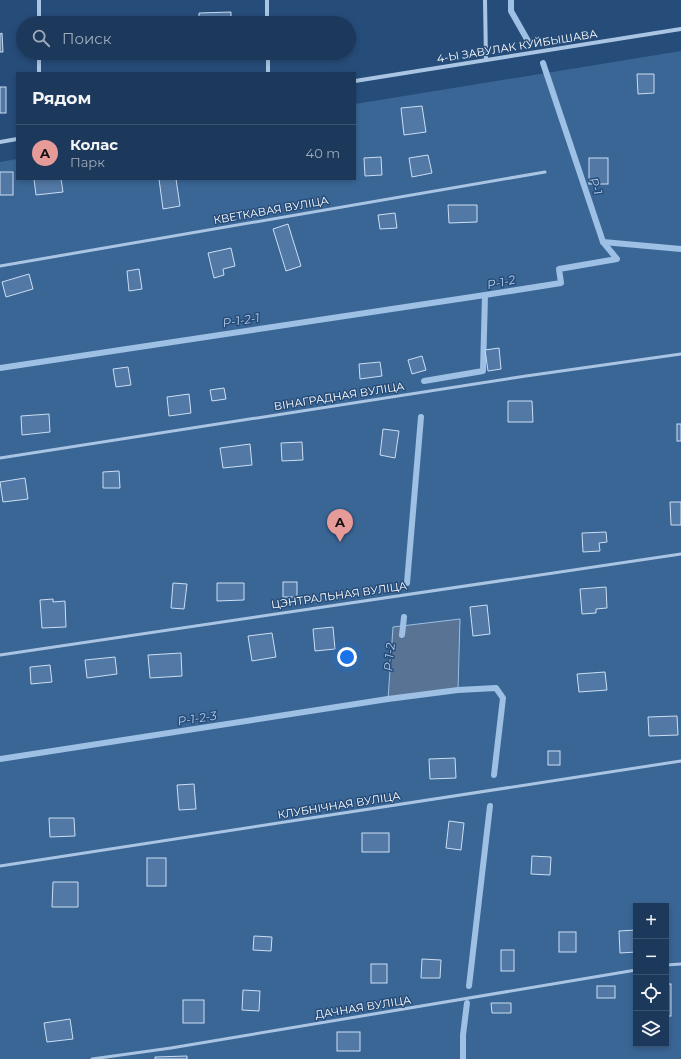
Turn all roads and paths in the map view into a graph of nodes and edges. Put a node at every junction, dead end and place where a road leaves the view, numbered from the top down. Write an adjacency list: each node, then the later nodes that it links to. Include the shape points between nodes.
1 (38, 0): 4 (street)
2 (267, 0): 5 (street)
3 (485, 0): 9 (street)
4 (39, 16)
5 (267, 16)
6 (681, 29): 9 (street, 4-Ы ЗАВУЛАК КУЙБЫШАВА)
7 (39, 60): 10 (street)
8 (268, 60): 11 (street)
9 (486, 60): 12 (street, 4-Ы ЗАВУЛАК КУЙБЫШАВА)
10 (39, 72)
11 (268, 72)
12 (356, 81)
13 (16, 139): 14 (street)
14 (0, 142)
15 (545, 172): 16 (lane, КВЕТКАВАЯ ВУЛІЦА)
16 (0, 266)
17 (681, 354): 18 (lane, ВІНАГРАДНАЯ ВУЛІЦА)
18 (0, 458)
19 (681, 554): 20 (lane, ЦЭНТРАЛЬНАЯ ВУЛІЦА)
20 (0, 655)
21 (681, 760): 22 (lane, КЛУБНІЧНАЯ ВУЛІЦА)
22 (0, 866)
23 (681, 964): 24 (lane)
24 (669, 965)
25 (633, 971): 26 (lane, ДАЧНАЯ ВУЛІЦА)
26 (92, 1059)

